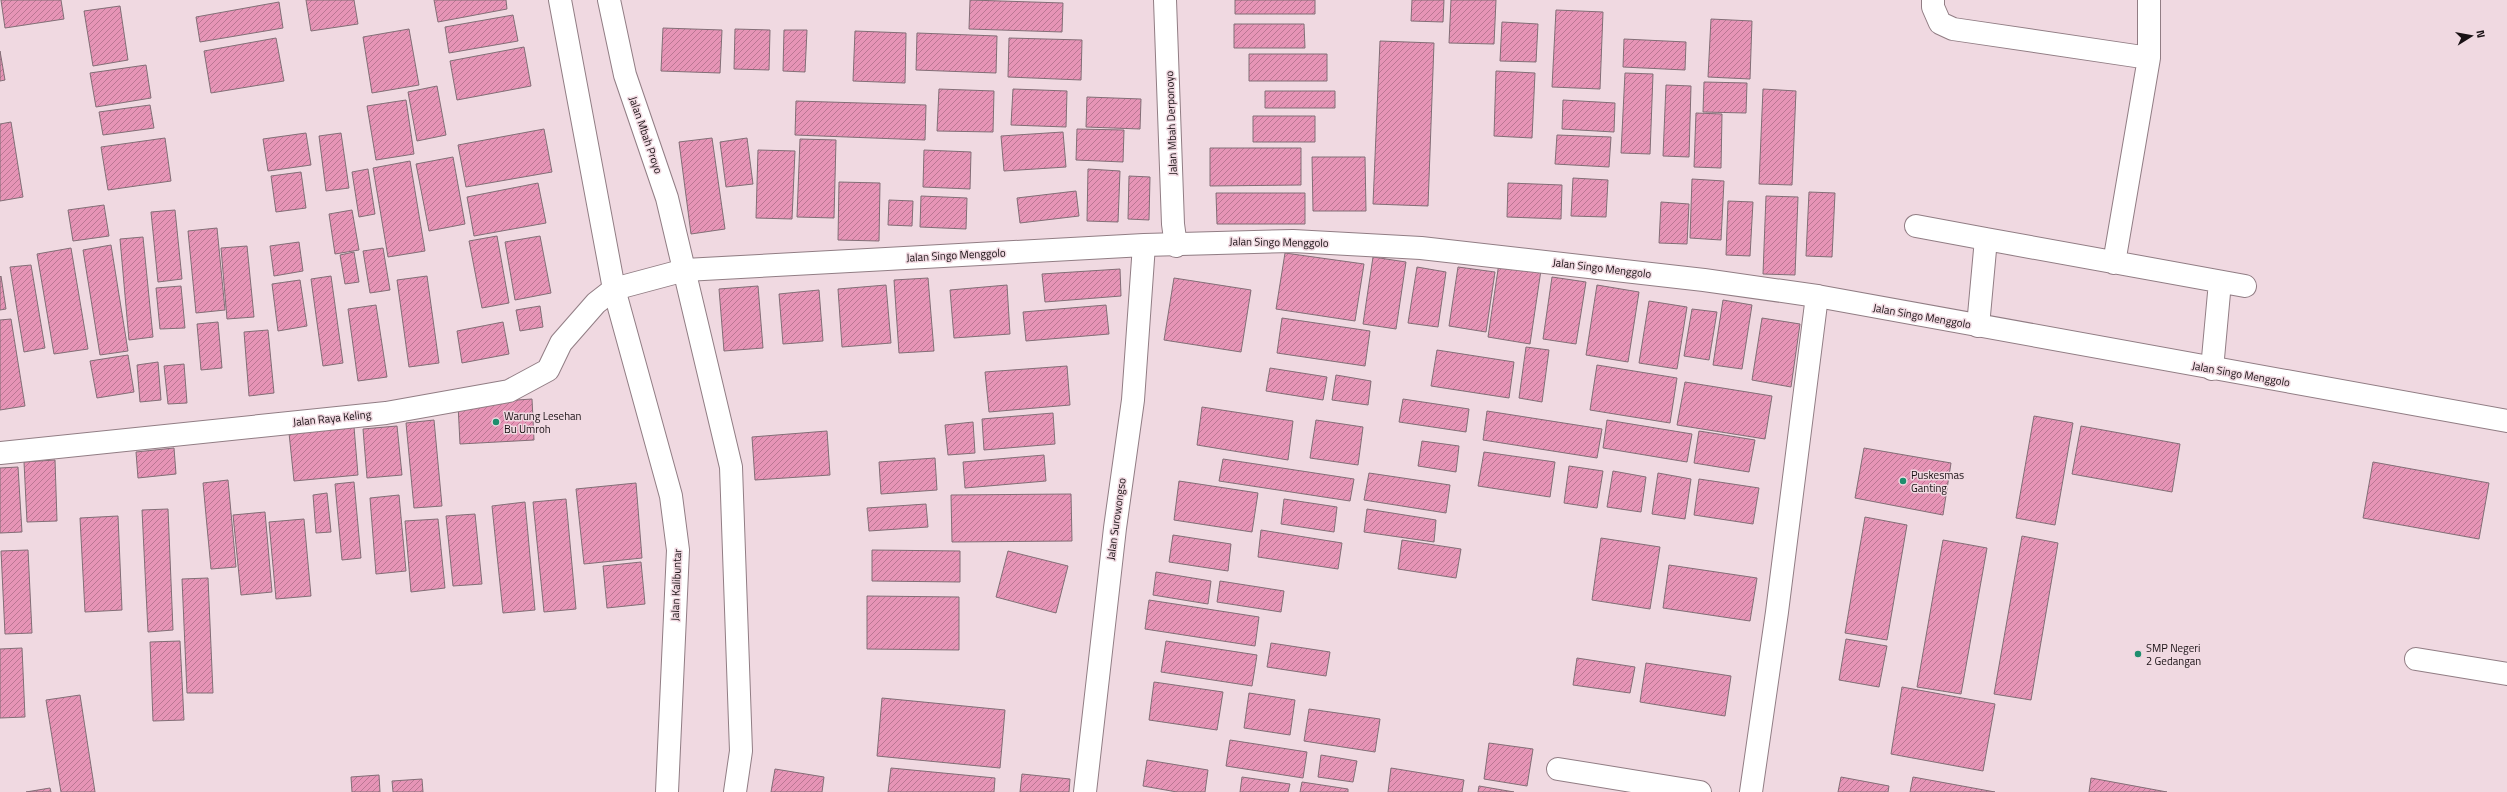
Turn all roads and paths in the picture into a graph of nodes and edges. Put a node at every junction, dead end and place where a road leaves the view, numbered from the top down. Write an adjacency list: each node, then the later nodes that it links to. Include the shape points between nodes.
1 (560, 0): 15 (street, Jalan Kalibuntar)
2 (609, 0): 12 (street, Jalan Mbah Proyo, via 625,75 667,198)
3 (1165, 0): 10 (street, Jalan Mbah Derponoyo, via 1173,224)
4 (1933, 0): 6 (street, via 1933,7 1940,23 1953,29)
5 (2149, 0): 6 (street)
6 (2149, 58): 11 (street)
7 (1916, 226): 8 (street)
8 (1986, 239): 11 (street); 17 (street)
9 (1144, 245): 10 (street, Jalan Singo Menggolo); 12 (street, Jalan Singo Menggolo); 26 (street, Jalan Surowongso, via 1133,400 1115,528)
10 (1176, 246): 16 (street, Jalan Singo Menggolo, via 1218,241 1294,241 1421,248 1704,280)
11 (2114, 263): 13 (street)
12 (683, 271): 15 (street, Jalan Singo Menggolo); 25 (street, Jalan Mbah Proyo, via 731,467 741,750)
13 (2220, 282): 14 (street); 18 (street)
14 (2245, 286)
15 (617, 289): 20 (street, Jalan Raya Keling, via 596,303 561,343 548,370 509,391 386,413); 24 (street, Jalan Kalibuntar, via 671,496 678,550)
16 (1825, 298): 17 (street, Jalan Singo Menggolo); 28 (street)
17 (1978, 326): 18 (street, Jalan Singo Menggolo)
18 (2212, 369): 19 (street, Jalan Singo Menggolo)
19 (2507, 421)
20 (0, 453)
21 (2416, 659): 22 (street)
22 (2507, 674)
23 (1558, 769): 27 (street)
24 (667, 792)
25 (735, 792)
26 (1085, 792)
27 (1700, 792)
28 (1751, 792)

